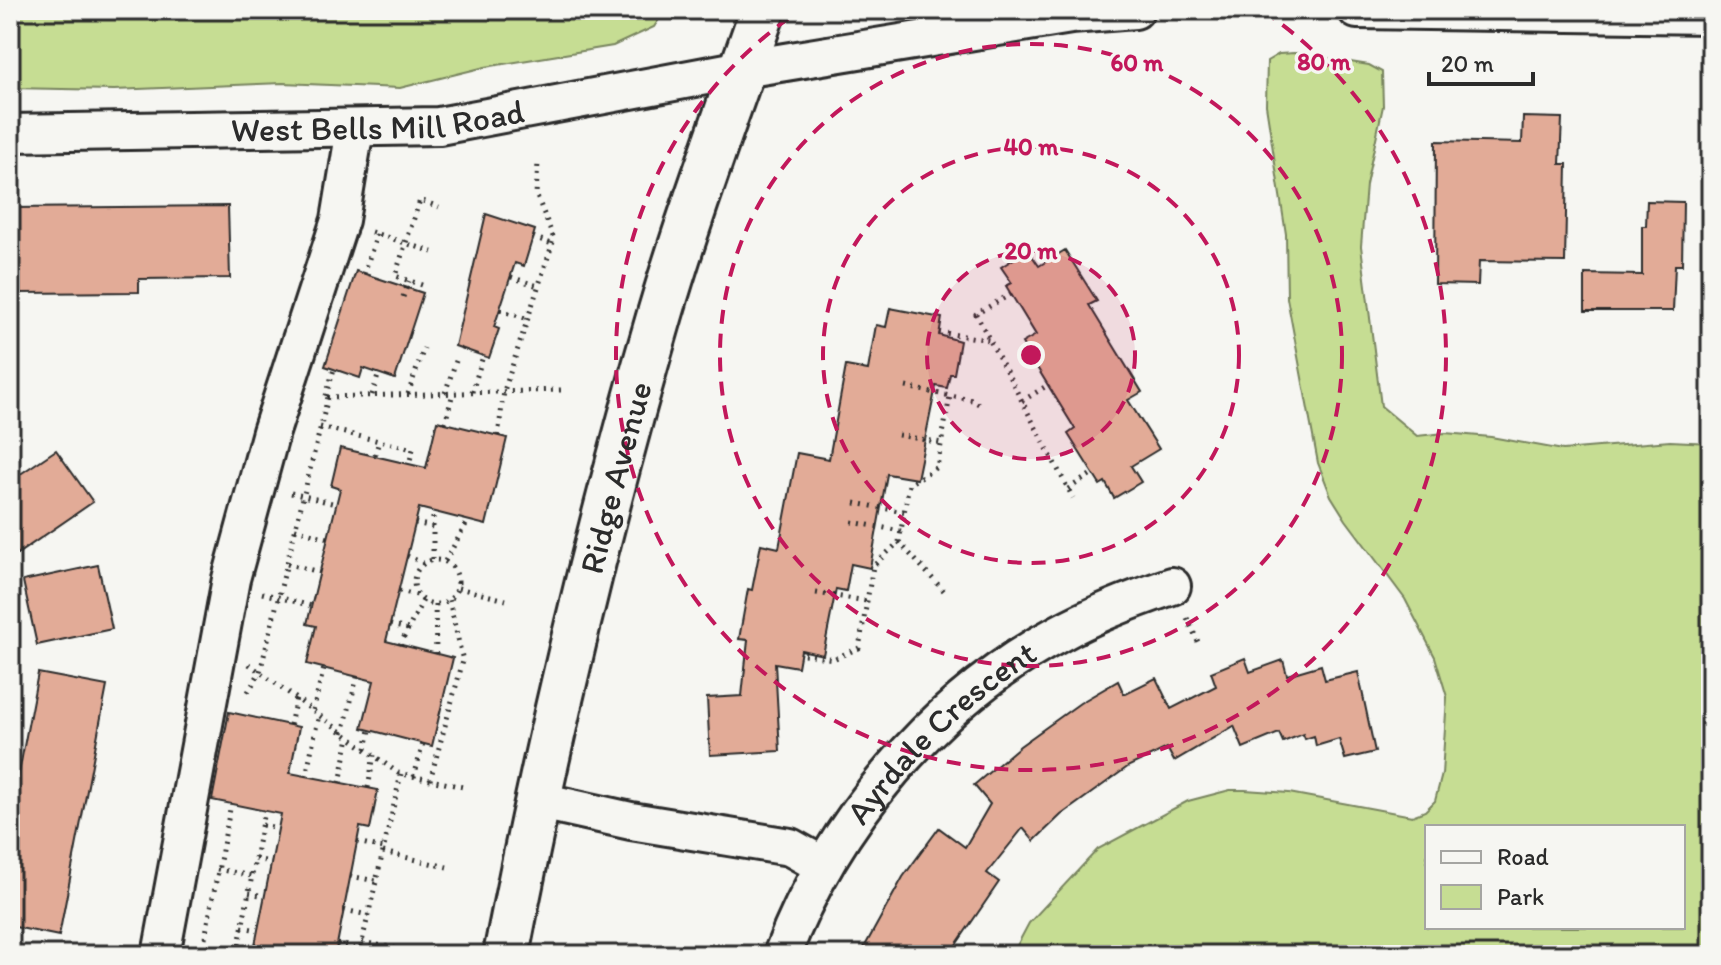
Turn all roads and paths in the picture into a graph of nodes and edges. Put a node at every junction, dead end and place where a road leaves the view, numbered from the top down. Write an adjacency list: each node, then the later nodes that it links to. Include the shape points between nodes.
1 (763, 10): 5 (main road, Ridge Avenue)
2 (1135, 10): 5 (street, West Bells Mill Road, via 1071,15)
3 (1357, 10): 4 (street)
4 (1711, 15)
5 (743, 69): 6 (street, West Bells Mill Road, via 439,126); 112 (main road, Ridge Avenue, via 657,325 591,562)
6 (355, 129): 7 (street, West Bells Mill Road); 41 (street, via 340,220)
7 (10, 133)
8 (538, 163): 13 (path, via 536,194)
9 (439, 207): 12 (path, via 420,200)
10 (377, 234): 15 (path)
11 (533, 237): 13 (path)
12 (406, 244): 14 (path); 17 (path, via 395,276)
13 (552, 244): 19 (path)
14 (433, 252)
15 (364, 274)
16 (511, 277): 19 (path)
17 (409, 281): 18 (path); 21 (path)
18 (422, 285)
19 (538, 286): 23 (path)
20 (1011, 294): 25 (path, via 976,314)
21 (403, 297)
22 (500, 310): 23 (path)
23 (528, 319): 34 (path)
24 (939, 332): 25 (path)
25 (990, 340): 42 (path)
26 (424, 348): 37 (path)
27 (483, 356): 35 (path)
28 (457, 358): 36 (path)
29 (334, 369): 40 (path)
30 (379, 373): 38 (path)
31 (1048, 385): 42 (path)
32 (906, 387): 39 (path)
33 (561, 390): 34 (path)
34 (504, 391): 35 (path); 47 (path)
35 (472, 392): 36 (path)
36 (449, 393): 37 (path); 44 (path)
37 (408, 394): 38 (path)
38 (372, 395): 40 (path)
39 (950, 396): 43 (path); 49 (path)
40 (327, 397): 41 (path); 45 (path)
41 (282, 398): 53 (street)
42 (1022, 401): 54 (path)
43 (982, 406)
44 (445, 423)
45 (320, 427): 48 (path); 55 (path)
46 (898, 435): 49 (path)
47 (498, 436)
48 (379, 441): 50 (path); 51 (path, via 413,449)
49 (942, 443): 60 (path, via 937,467 909,484)
50 (375, 455)
51 (409, 464)
52 (1093, 473): 54 (path)
53 (256, 484): 55 (path); 90 (street)
54 (1068, 489): 56 (path)
55 (303, 496): 58 (path); 65 (path)
56 (1073, 498)
57 (855, 503): 60 (path)
58 (336, 504)
59 (433, 512): 64 (path)
60 (904, 512): 66 (path)
61 (468, 521): 71 (path)
62 (852, 522): 66 (path)
63 (415, 523): 64 (path)
64 (433, 527): 70 (path)
65 (295, 529): 67 (path); 73 (path)
66 (901, 531): 68 (path)
67 (328, 538)
68 (899, 542): 78 (path); 85 (path, via 873,566)
69 (407, 556): 72 (path)
70 (433, 559): 71 (path); 72 (path)
71 (445, 561): 76 (path, via 458,577)
72 (423, 563): 80 (path, via 414,577)
73 (287, 564): 74 (path); 81 (path)
74 (320, 572)
75 (1172, 586): 121 (street, Ayrdale Crescent, via 1056,634 971,693 878,788)
76 (458, 588): 83 (path); 84 (path)
77 (399, 591): 80 (path)
78 (944, 591)
79 (816, 593): 85 (path)
80 (417, 594): 82 (path)
81 (278, 597): 87 (path); 95 (path)
82 (423, 600): 86 (path); 89 (path)
83 (449, 600): 86 (path); 108 (path, via 463,661)
84 (506, 600)
85 (867, 601): 93 (path, via 859,648 833,659)
86 (435, 604): 92 (path)
87 (312, 606)
88 (390, 625): 89 (path)
89 (408, 629): 91 (path)
90 (218, 642): 95 (path); 136 (street)
91 (400, 645)
92 (436, 653)
93 (804, 654)
94 (324, 668): 98 (path)
95 (260, 672): 97 (path)
96 (357, 677): 101 (path)
97 (296, 698): 98 (path); 99 (path)
98 (316, 713): 101 (path); 106 (path)
99 (290, 725)
100 (370, 730): 103 (path)
101 (346, 735): 103 (path); 109 (path)
102 (423, 743): 107 (path)
103 (365, 749): 104 (path)
104 (374, 755): 105 (path); 111 (path)
105 (401, 774): 107 (path); 118 (path)
106 (306, 776)
107 (414, 777): 108 (path)
108 (430, 780): 110 (path)
109 (340, 783)
110 (463, 787)
111 (368, 788)
112 (536, 800): 121 (street, via 790,847); 138 (main road, Ridge Avenue)
113 (231, 804): 131 (path)
114 (264, 811): 115 (path)
115 (262, 825): 116 (path); 119 (path)
116 (278, 828)
117 (357, 842): 118 (path)
118 (384, 850): 122 (path); 124 (path)
119 (255, 859): 120 (path); 125 (path)
120 (271, 862)
121 (824, 866): 139 (street, Ayrdale Crescent)
122 (447, 867)
123 (350, 876): 124 (path)
124 (376, 881): 128 (path)
125 (249, 893): 126 (path); 129 (path)
126 (265, 896)
127 (344, 910): 128 (path)
128 (368, 915): 132 (path)
129 (242, 927): 130 (path); 134 (path)
130 (258, 930)
131 (205, 938)
132 (362, 942): 135 (path); 137 (path)
133 (337, 944): 135 (path)
134 (239, 945)
135 (360, 952)
136 (161, 955)
137 (430, 955)
138 (506, 955)
139 (782, 955)

